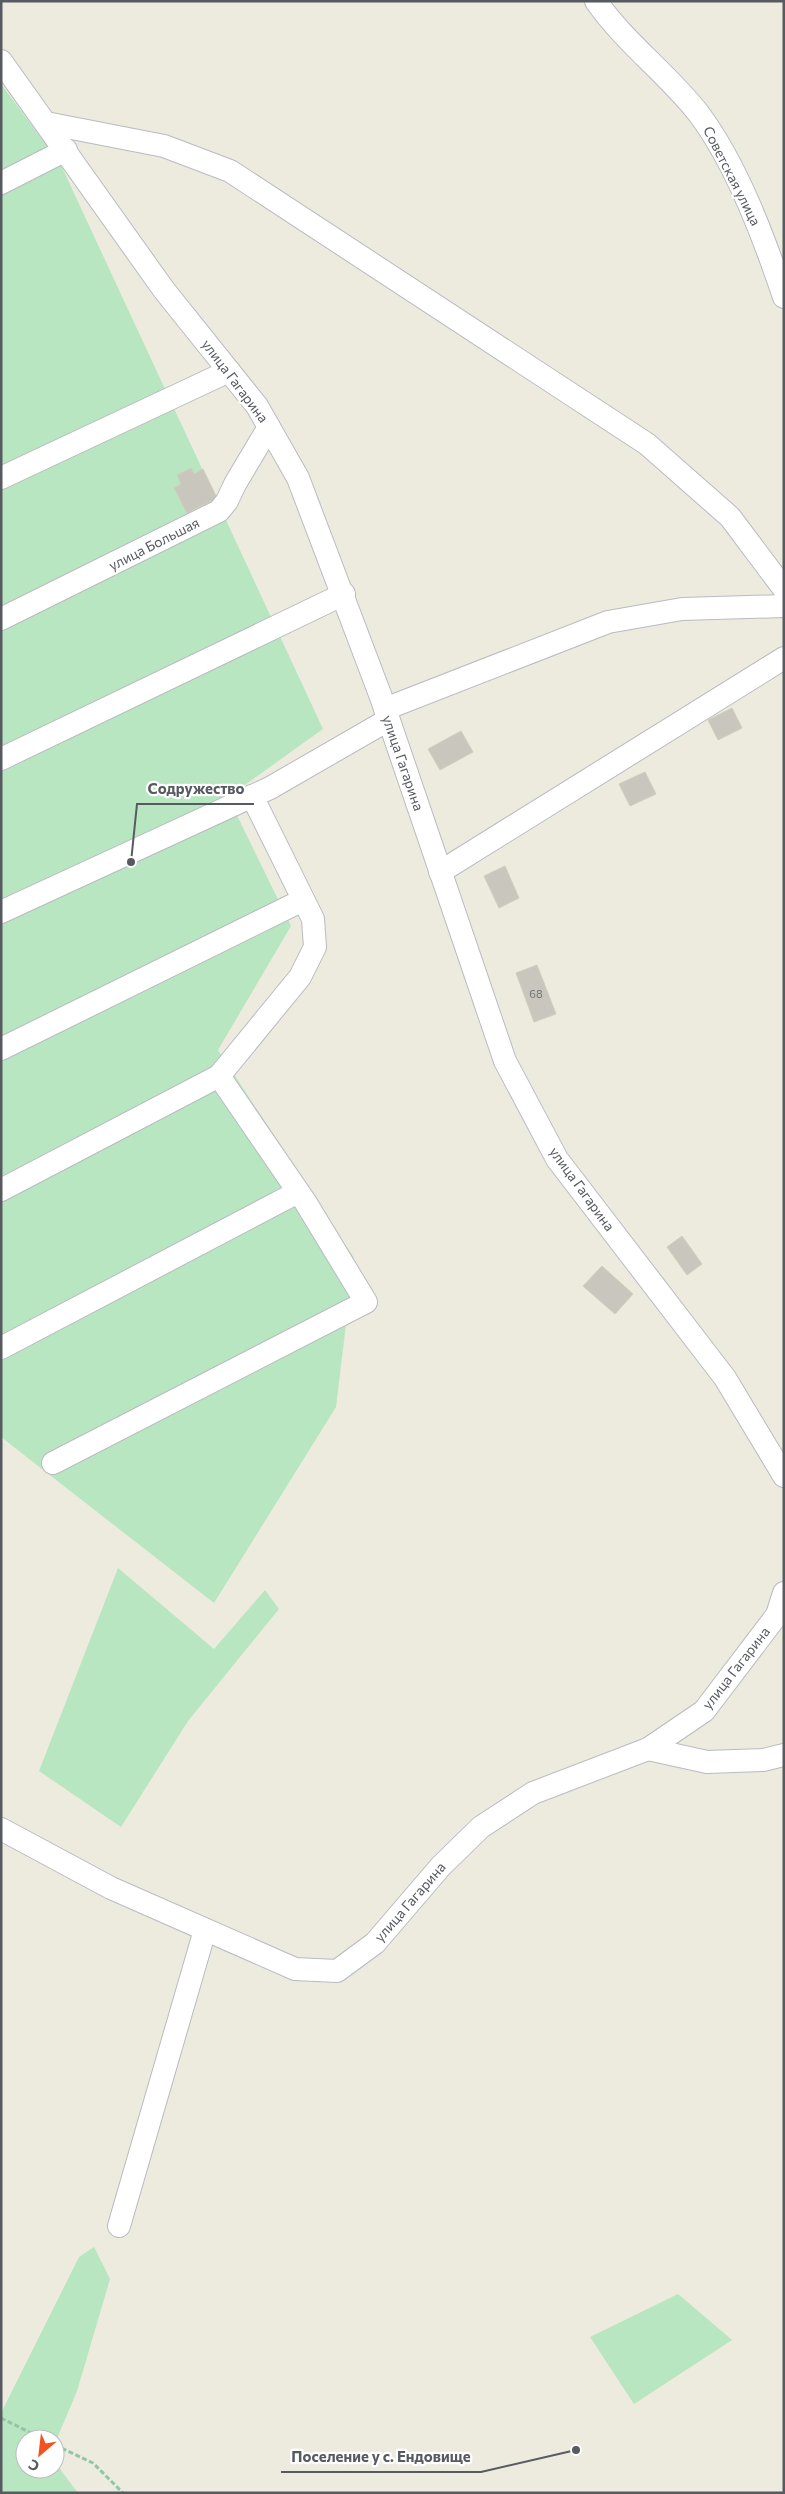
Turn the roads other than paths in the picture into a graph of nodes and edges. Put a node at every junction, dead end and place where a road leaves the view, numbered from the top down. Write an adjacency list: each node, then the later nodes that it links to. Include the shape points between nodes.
1 (596, 1): 6 (street, Советская улица, via 700,116 765,240)
2 (1, 61): 3 (street, улица Гагарина)
3 (46, 123): 4 (street, улица Гагарина); 10 (street, via 164,146 230,171 647,444 730,516)
4 (66, 150): 5 (street); 7 (street, улица Гагарина, via 164,290)
5 (1, 183)
6 (784, 298)
7 (229, 371): 8 (street, улица Гагарина); 9 (street)
8 (269, 427): 11 (street, улица Гагарина, via 298,478); 13 (street, улица Большая, via 234,484 228,501 219,511)
9 (1, 478)
10 (784, 589)
11 (344, 594): 15 (street, улица Гагарина); 16 (street)
12 (784, 606): 15 (street, via 682,609 608,622)
13 (1, 619)
14 (784, 658): 18 (street)
15 (387, 715): 17 (street); 18 (street, улица Гагарина)
16 (1, 759)
17 (252, 796): 19 (street); 20 (street)
18 (440, 872): 27 (street, улица Гагарина, via 505,1061 557,1159 725,1378)
19 (304, 900): 21 (street); 22 (street, via 313,919 315,947 300,977)
20 (1, 912)
21 (1, 1048)
22 (219, 1076): 23 (street); 24 (street)
23 (1, 1190)
24 (298, 1192): 25 (street); 26 (street, via 366,1302)
25 (1, 1348)
26 (53, 1463)
27 (784, 1476)
28 (784, 1592): 29 (street, улица Гагарина, via 778,1615 704,1711)
29 (648, 1749): 30 (street, via 707,1762 763,1760); 32 (street, улица Гагарина, via 534,1793 481,1827 441,1866 375,1944 336,1970 295,1969)
30 (784, 1755)
31 (1, 1829): 32 (street, улица Гагарина, via 110,1888)
32 (205, 1930): 33 (street)
33 (119, 2226)

